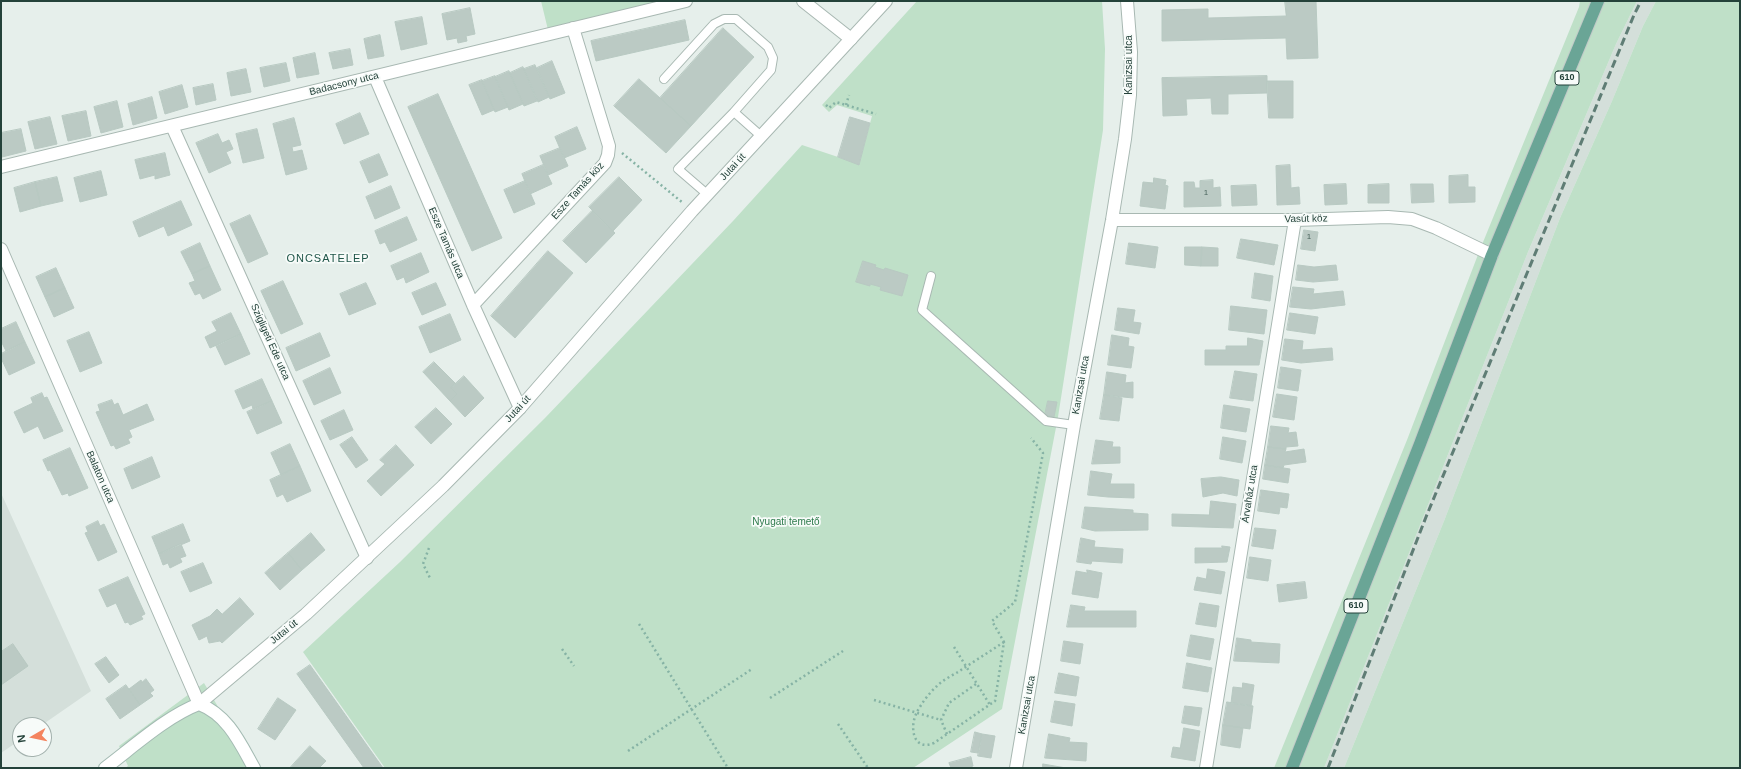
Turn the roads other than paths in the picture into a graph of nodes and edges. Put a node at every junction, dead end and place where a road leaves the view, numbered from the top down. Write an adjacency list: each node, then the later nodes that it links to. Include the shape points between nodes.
1 (686, 1): 6 (street, Badacsony utca)
2 (803, 1): 7 (street)
3 (886, 1): 7 (street, Jutai út)
4 (1126, 1): 15 (street, Kanizsai utca, via 1131,52 1130,95)
5 (1598, 1): 18 (main road, 610)
6 (573, 28): 8 (street, Badacsony utca); 20 (street, Esze Tamás köz, via 608,146 608,155 605,163)
7 (851, 39): 12 (street, Jutai út)
8 (375, 76): 11 (street, Badacsony utca); 20 (street, Esze Tamás utca)
9 (664, 79): 10 (lane, via 714,24 724,19 736,19 768,47 773,58 771,70)
10 (734, 112): 12 (lane); 14 (lane, via 678,169)
11 (172, 126): 13 (street, Badacsony utca); 23 (street, Szigligeti Ede utca)
12 (761, 136): 14 (street, Jutai út)
13 (1, 167)
14 (707, 194): 21 (street, Jutai út)
15 (1112, 220): 16 (street, Vasút köz); 22 (street, Kanizsai utca)
16 (1294, 220): 18 (street, Vasút köz, via 1388,217 1412,219); 28 (street, Árvaház utca)
17 (1, 249): 24 (street, Balaton utca)
18 (1492, 255): 29 (main road, 610)
19 (931, 276): 22 (lane, via 922,310 1046,420)
20 (473, 305): 21 (street, Esze Tamás utca)
21 (520, 408): 23 (street, Jutai út)
22 (1074, 425): 27 (street, Kanizsai utca)
23 (367, 558): 24 (street, Jutai út, via 306,614)
24 (199, 704): 25 (street, Jutai út, via 174,717); 26 (street, via 211,708 220,716 235,735)
25 (105, 768)
26 (254, 768)
27 (1016, 768)
28 (1206, 768)
29 (1292, 768)

